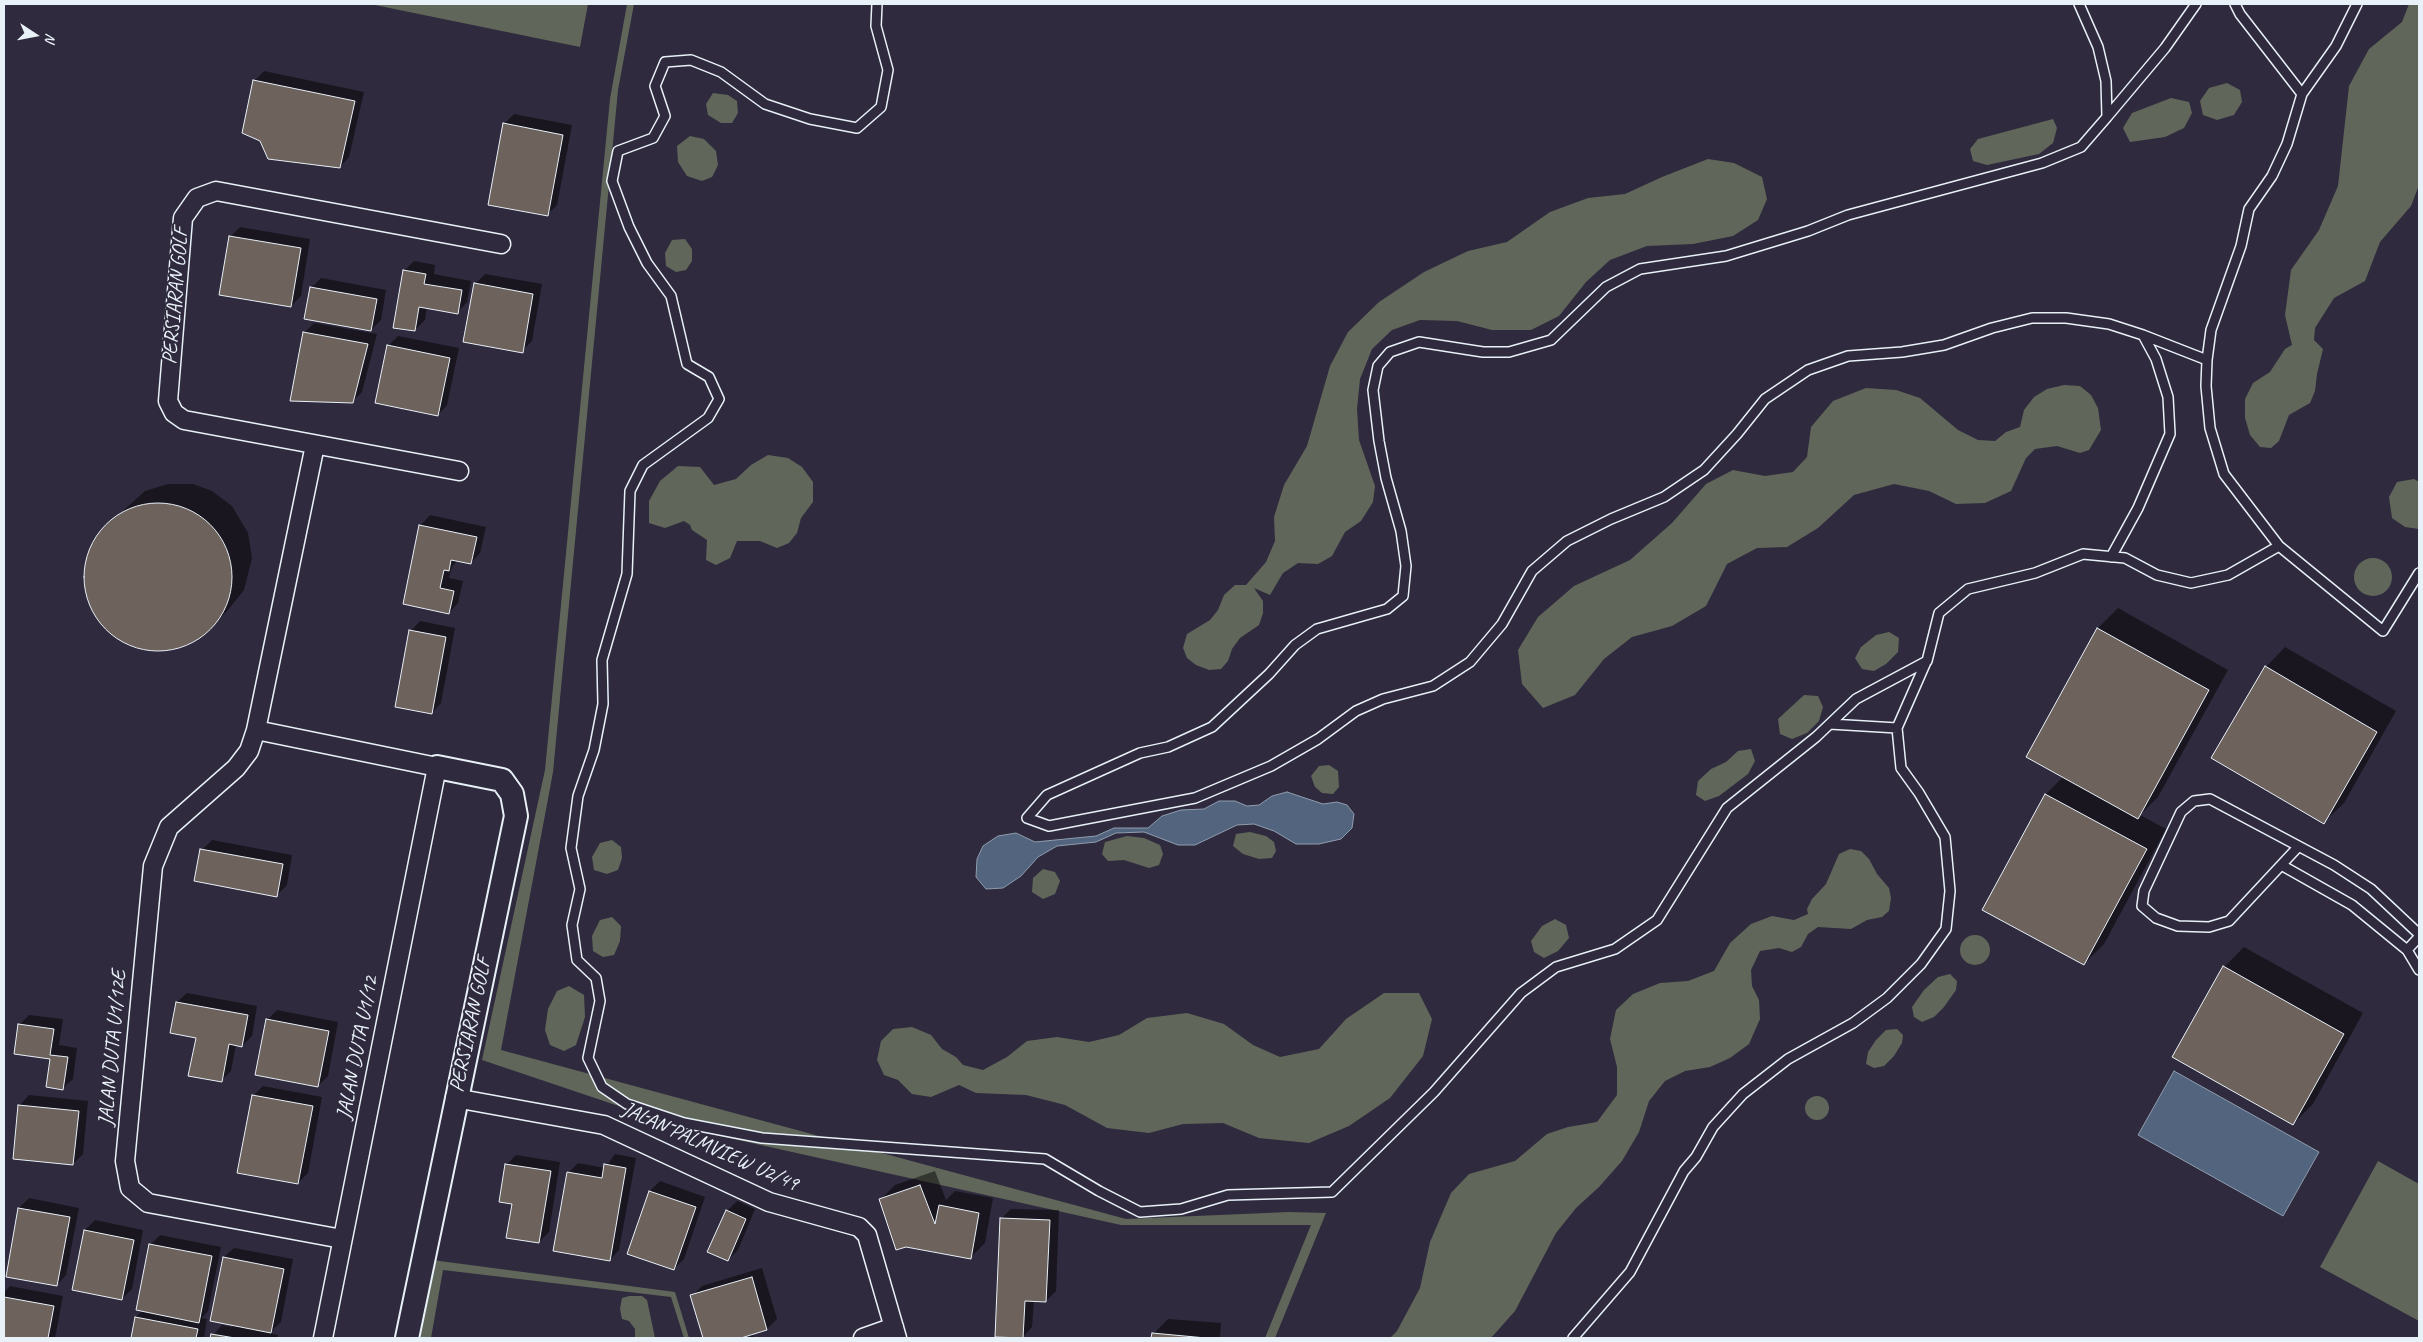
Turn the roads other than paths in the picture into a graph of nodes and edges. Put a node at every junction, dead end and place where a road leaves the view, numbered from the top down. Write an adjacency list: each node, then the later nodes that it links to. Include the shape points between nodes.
1 (877, 4): 17 (lane, via 876,26 888,70 880,107 857,128 810,119 765,104 721,72 691,60 665,62 655,86 665,116 653,138 618,151 612,182 629,227 647,263 671,296 687,364 709,377 718,399 708,418 643,464 630,491 627,574 602,660 603,704 594,750 578,796 571,848 580,890 572,924 577,960 596,978 600,1001 588,1058 602,1087 627,1104 684,1123 762,1138 1045,1159 1140,1212 1181,1209 1228,1195 1332,1192 1434,1092 1521,993 1556,968 1615,949 1656,920 1727,808)
2 (2079, 4): 7 (lane, via 2098,47 2106,81)
3 (2196, 4): 7 (lane, via 2165,48)
4 (2235, 4): 6 (lane)
5 (2357, 4): 6 (lane, via 2336,46)
6 (2302, 94): 10 (lane, via 2272,176 2249,209 2241,246 2211,330)
7 (2107, 117): 9 (lane, via 2081,147 2042,163 1848,215 1726,256 1640,269 1606,287 1551,340 1509,352 1483,352 1419,342 1390,352 1378,366 1373,390 1378,441 1401,531 1406,566 1403,596 1388,609 1317,629 1295,645 1270,674 1212,727 1168,747 1140,753 1047,795 1027,818 1049,826 1195,798 1271,766 1318,739 1356,711 1383,699 1433,686 1470,662 1502,624 1532,571 1567,541 1664,497 1704,470 1765,399 1808,370 1848,356 1944,345 2032,318 2066,318 2109,324)
8 (501, 244): 11 (street, PERSIARAN GOLF, via 216,192 197,198 183,218 168,401 174,413 184,420)
9 (2143, 335): 10 (lane); 14 (lane, via 2156,359 2168,397 2170,434 2138,508)
10 (2207, 360): 13 (lane, via 2210,428 2224,474)
11 (315, 445): 12 (street, PERSIARAN GOLF); 19 (street)
12 (459, 470)
13 (2279, 546): 14 (lane, via 2228,575 2191,584 2157,574 2125,558); 15 (lane, via 2383,631)
14 (2111, 557): 16 (lane, via 2083,554 2035,573 1968,590 1939,613)
15 (2419, 573)
16 (1926, 662): 17 (lane, via 1856,699); 18 (lane)
17 (1830, 724): 18 (lane)
18 (1897, 728): 32 (lane, via 1902,768 1945,837 1950,891 1946,929 1921,964 1887,998 1853,1023 1788,1059 1743,1094 1713,1127 1684,1171 1630,1272)
19 (256, 730): 20 (street); 27 (street, JALAN DUTA U1/12E, via 249,751 236,768 170,827 153,866 125,1161 130,1188 148,1203)
20 (437, 767): 26 (street, PERSIARAN GOLF, via 502,780 512,794 516,816); 27 (street, JALAN DUTA U1/12)
21 (2298, 847): 22 (lane); 22 (lane, via 2210,799 2194,801 2181,812 2144,891 2142,906 2156,918 2178,926 2209,927 2229,921); 23 (lane, via 2371,889)
22 (2283, 866): 24 (lane, via 2352,905)
23 (2419, 936): 24 (lane)
24 (2408, 950): 25 (lane)
25 (2419, 970)
26 (455, 1098): 28 (street, JALAN PALMVIEW U2/49, via 604,1125 769,1202 859,1227 867,1235); 30 (street, PERSIARAN GOLF)
27 (342, 1239): 29 (street, JALAN DUTA U1/12)
28 (895, 1333): 31 (street)
29 (323, 1338)
30 (407, 1338)
31 (863, 1338)
32 (1573, 1338)

